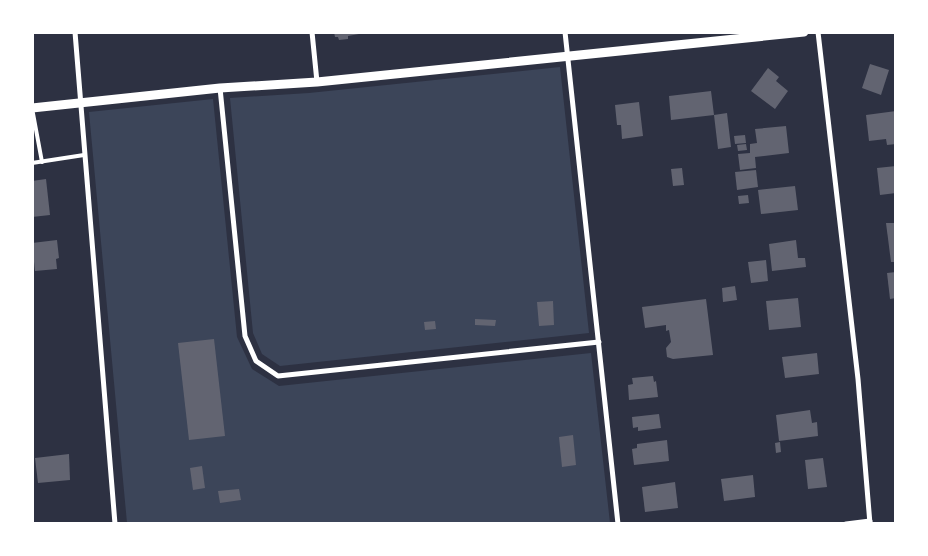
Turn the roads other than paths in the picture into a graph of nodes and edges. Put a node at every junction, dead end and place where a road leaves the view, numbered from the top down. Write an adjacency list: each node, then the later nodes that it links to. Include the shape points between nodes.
1 (75, 32): 9 (street)
2 (312, 32): 7 (street)
3 (565, 32): 6 (street)
4 (804, 32): 6 (street)
5 (818, 32): 15 (street, via 858,379)
6 (567, 57): 7 (street); 14 (street)
7 (317, 82): 8 (street)
8 (220, 88): 9 (street); 14 (street, via 245,336 256,361 278,376)
9 (80, 103): 10 (street); 11 (street)
10 (32, 108): 12 (lane)
11 (84, 155): 12 (lane); 16 (street)
12 (42, 162): 13 (lane)
13 (32, 163)
14 (598, 342): 17 (street)
15 (870, 522): 18 (street)
16 (115, 524)
17 (618, 524)
18 (846, 524)

